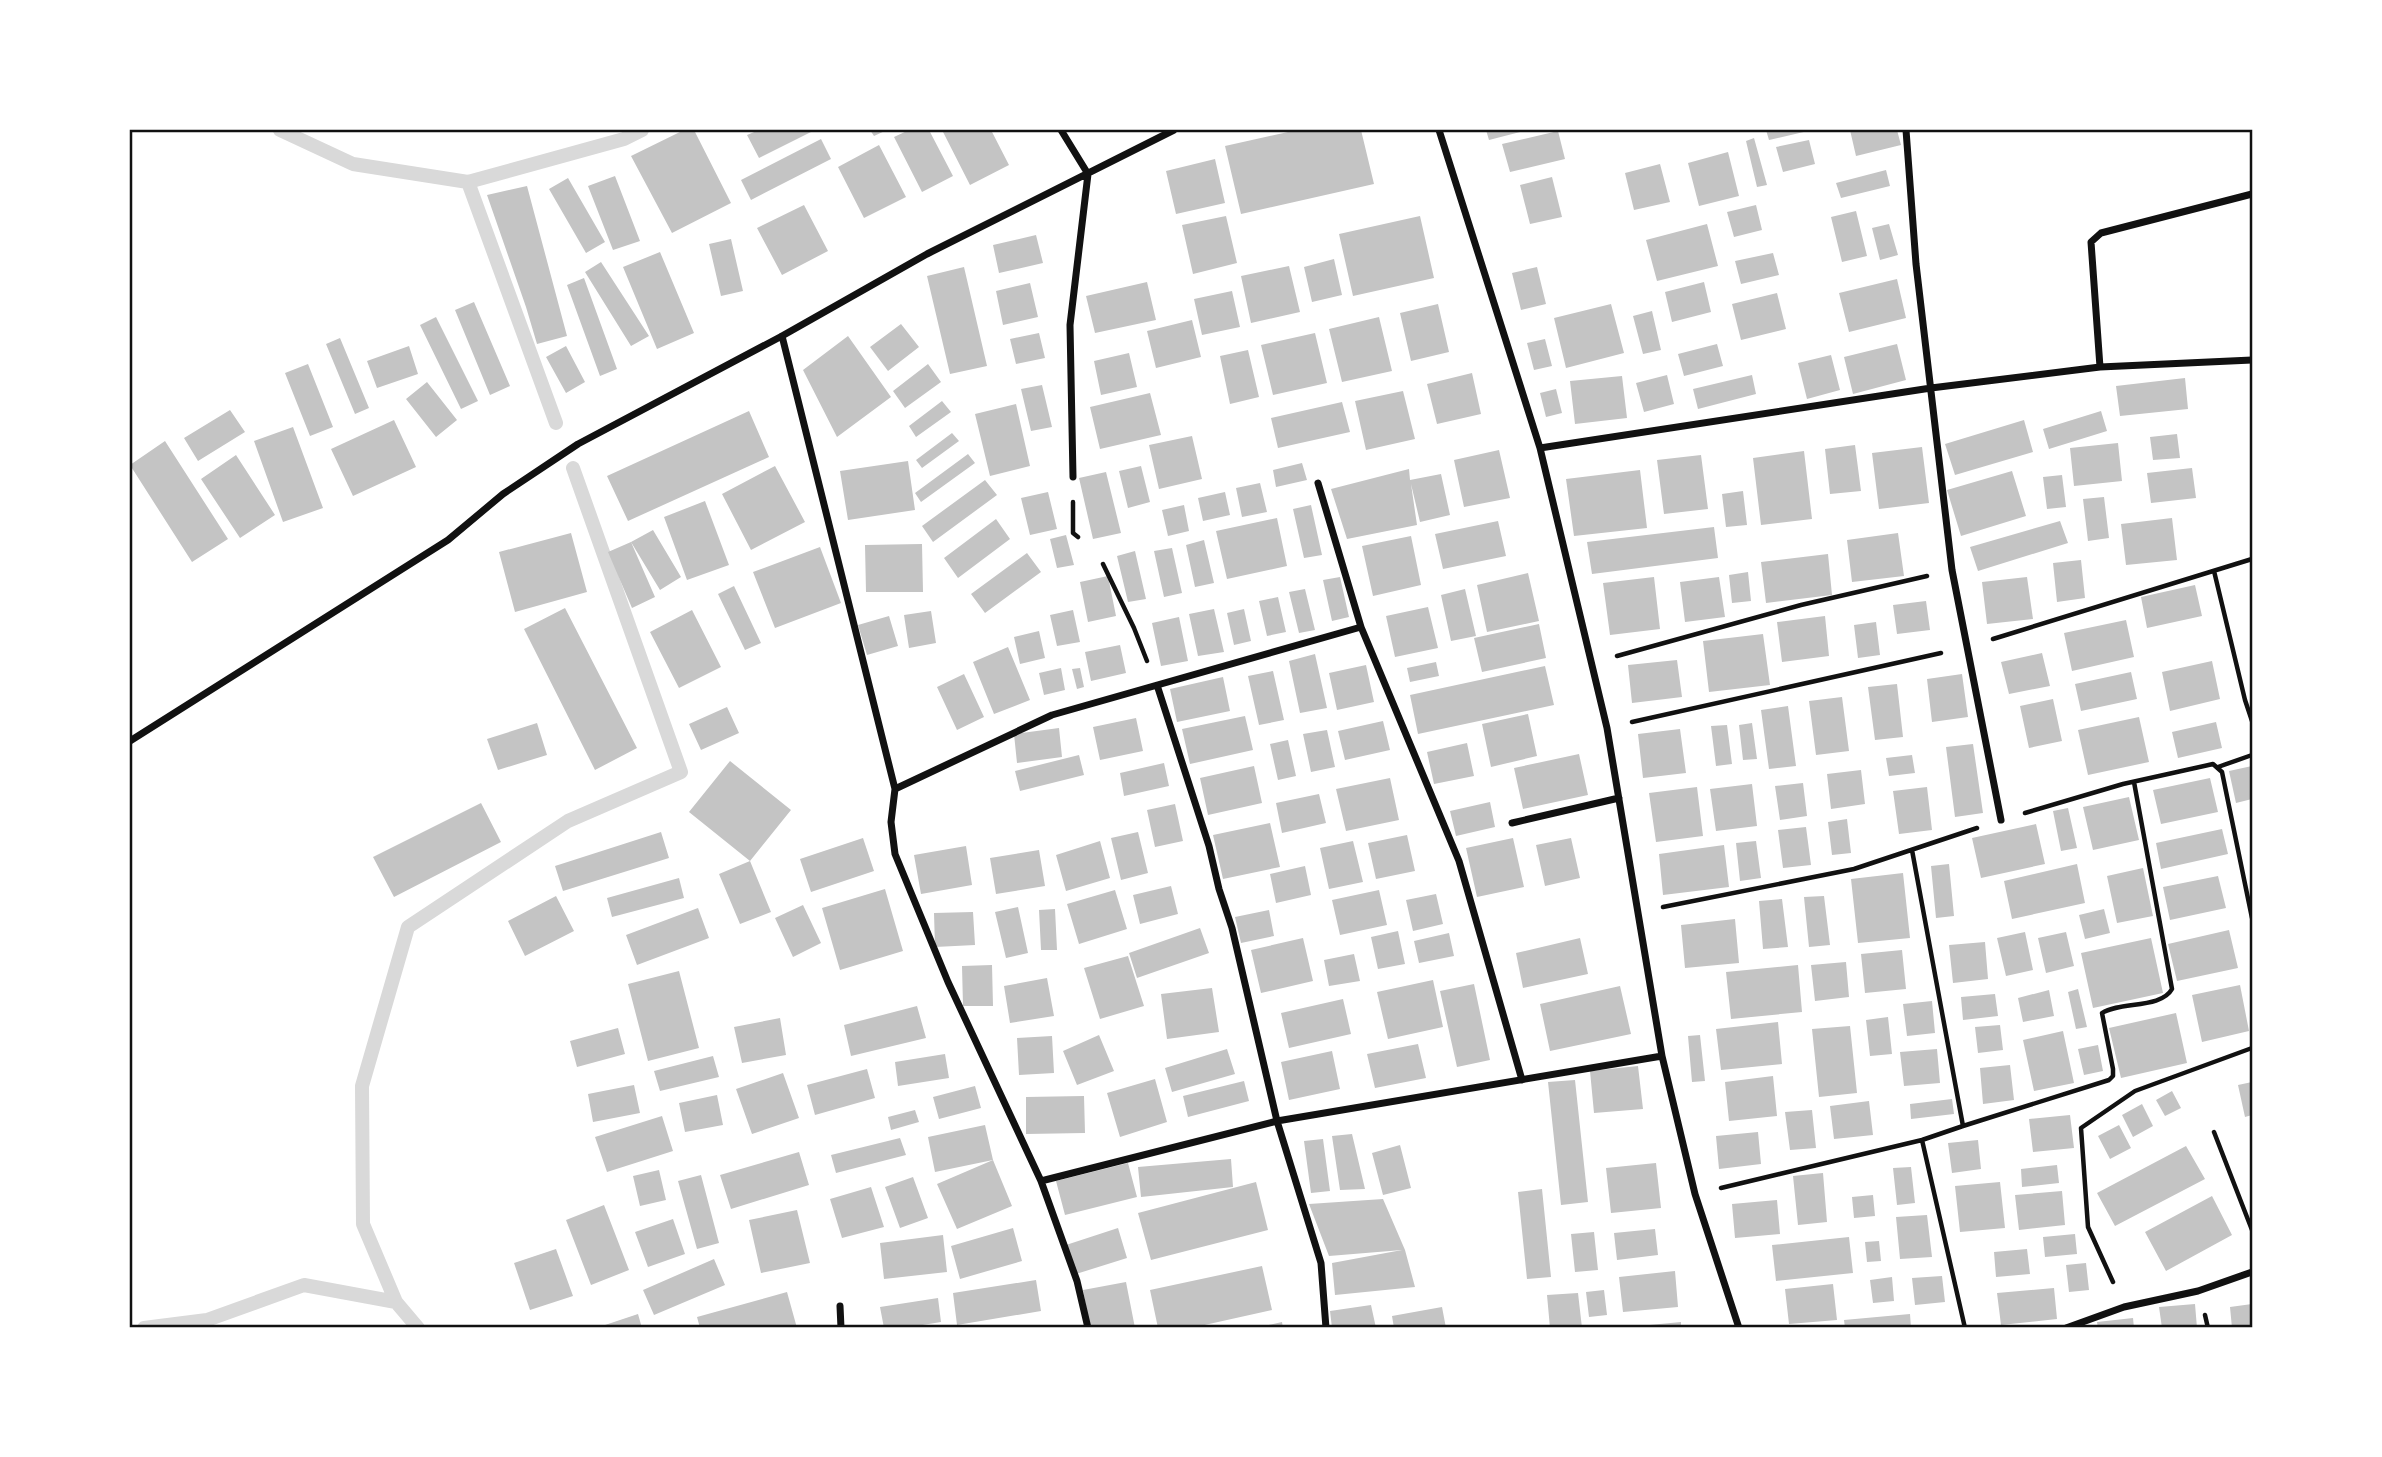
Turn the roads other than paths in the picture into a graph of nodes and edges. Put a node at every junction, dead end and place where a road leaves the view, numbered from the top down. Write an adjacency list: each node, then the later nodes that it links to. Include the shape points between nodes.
1 (1061, 130): 5 (street)
2 (1174, 130): 5 (street)
3 (1439, 130): 11 (street)
4 (1906, 130): 10 (street)
5 (1087, 174): 7 (street, via 927,254); 12 (street, via 1070,325)
6 (2252, 194): 9 (street, via 2101,233 2091,242)
7 (782, 336): 16 (street, via 578,444 503,494 448,540); 17 (street)
8 (2252, 360): 9 (street)
9 (2100, 368): 10 (street)
10 (1931, 388): 11 (street); 19 (street, via 1952,570)
11 (1540, 448): 18 (street, via 1607,728)
12 (1073, 477)
13 (1318, 483): 14 (street)
14 (1361, 627): 15 (street); 22 (street, via 1459,861)
15 (1157, 685): 17 (street, via 1052,715); 23 (street, via 1232,928)
16 (130, 741)
17 (895, 789): 24 (street, via 891,822 895,854 948,982)
18 (1619, 797): 20 (street); 21 (street)
19 (2001, 820)
20 (1513, 822)
21 (1662, 1056): 22 (street); 30 (street, via 1695,1194)
22 (1522, 1080): 23 (street)
23 (1278, 1121): 24 (street); 29 (street, via 1321,1263)
24 (1041, 1181): 28 (street, via 1077,1280)
25 (2252, 1272): 31 (street)
26 (840, 1306): 27 (street)
27 (841, 1328)
28 (1088, 1328)
29 (1326, 1328)
30 (1739, 1328)
31 (2066, 1328)

